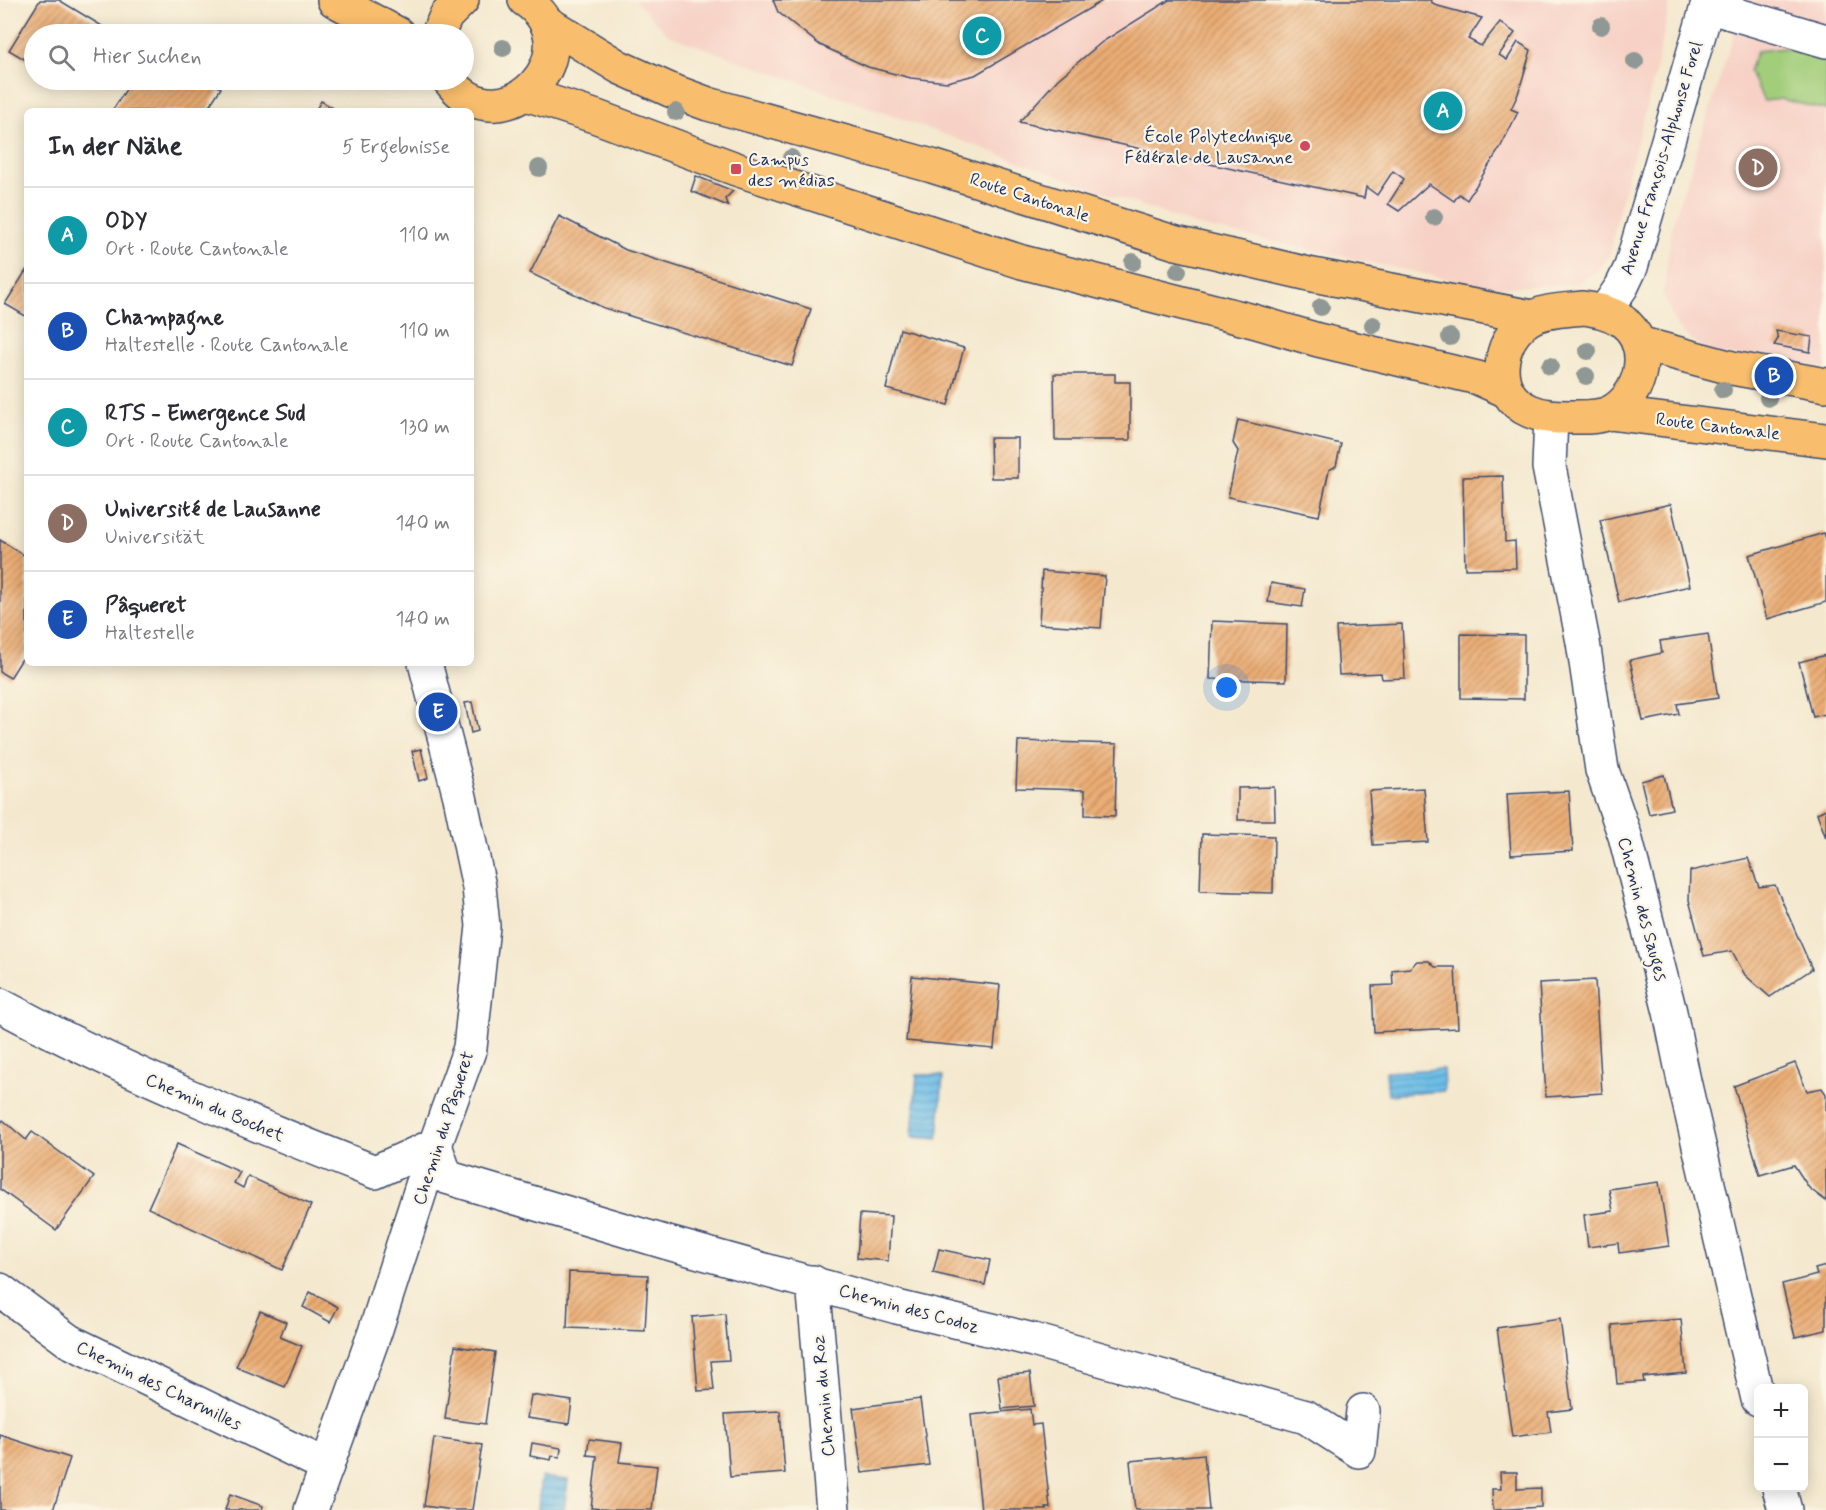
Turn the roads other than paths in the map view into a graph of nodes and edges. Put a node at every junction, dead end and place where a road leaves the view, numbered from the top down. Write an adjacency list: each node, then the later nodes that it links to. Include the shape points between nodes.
1 (334, 0): 5 (main road)
2 (462, 0): 6 (main road)
3 (1708, 3): 7 (street); 10 (street, Avenue François-Alphonse Forel, via 1631,267)
4 (535, 11): 8 (main road, via 550,38 551,54 538,83); 11 (main road, Route Cantonale, via 619,67 708,104 932,166 1176,243)
5 (379, 24)
6 (442, 24)
7 (1826, 41)
8 (526, 94): 9 (main road, via 499,103); 14 (main road, via 746,173 1022,262 1478,378)
9 (462, 96)
10 (1605, 311): 11 (main road, via 1583,308); 12 (main road, via 1622,321)
11 (1532, 317): 14 (main road, via 1516,328 1506,342 1502,369)
12 (1638, 343): 13 (main road, via 1732,368); 15 (main road, via 1642,360 1639,380 1625,403)
13 (1826, 385)
14 (1508, 391): 16 (main road, via 1519,406)
15 (1609, 413): 16 (main road); 17 (main road, Route Cantonale)
16 (1551, 417): 23 (street, Chemin des Sauges, via 1549,467 1583,642 1602,770 1624,836 1670,1012)
17 (1826, 440)
18 (426, 666): 20 (street, Chemin du Pâqueret, via 470,844 483,926 470,1048)
19 (0, 1005): 20 (street, Chemin du Bochet, via 73,1044 258,1127 375,1172)
20 (435, 1145): 21 (street, Chemin des Codoz, via 446,1177); 25 (street, Chemin du Pâqueret)
21 (813, 1282): 24 (street, Chemin des Codoz, via 1306,1417 1359,1451); 28 (street, Chemin du Roz)
22 (0, 1290): 25 (street, Chemin des Charmilles, via 69,1341)
23 (1755, 1384)
24 (1364, 1411)
25 (327, 1466): 27 (street, Chemin du Pâqueret)
26 (1780, 1492): 29 (street)
27 (311, 1510)
28 (833, 1510)
29 (1785, 1510)

